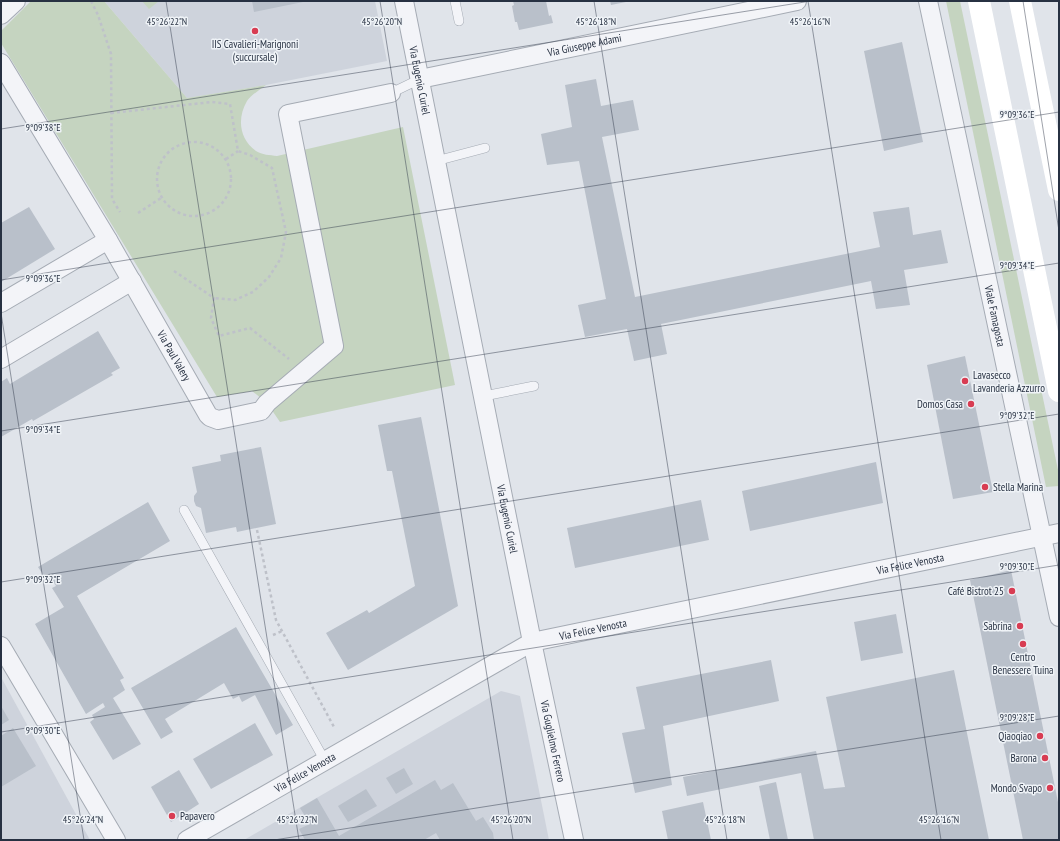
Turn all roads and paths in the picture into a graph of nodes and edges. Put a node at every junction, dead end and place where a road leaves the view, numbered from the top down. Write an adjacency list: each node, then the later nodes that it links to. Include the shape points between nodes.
1 (16, 1): 9 (street)
2 (91, 1): 14 (path, via 111,54)
3 (404, 1): 12 (street, Via Eugenio Curiel)
4 (455, 1): 10 (lane)
5 (797, 1): 12 (street, Via Giuseppe Adami)
6 (928, 1): 35 (street, Viale Famagosta)
7 (979, 1): 31 (main road)
8 (1020, 1): 19 (main road)
9 (1, 15)
10 (459, 21)
11 (1, 63): 23 (street, Via Paul Valery)
12 (420, 79): 13 (lane); 18 (street, Via Eugenio Curiel)
13 (391, 93): 25 (street, Via Paul Valery, via 288,114 334,346 261,411 221,420 210,417)
14 (111, 113): 16 (path, via 212,102 230,104); 21 (path, via 112,199)
15 (485, 148): 18 (lane)
16 (238, 151): 17 (path); 26 (path, via 272,168 286,232 280,258 269,278 253,292 235,300)
17 (226, 159): 20 (path, via 214,147 199,142 182,143 168,152 159,167 157,184); 20 (path, via 232,175 230,192 221,206 207,215 190,217 174,211)
18 (436, 161): 32 (street, Via Eugenio Curiel)
19 (1059, 190)
20 (161, 198): 22 (path)
21 (120, 212)
22 (138, 212)
23 (108, 240): 25 (street, Via Paul Valery); 27 (street)
24 (174, 271): 26 (path)
25 (132, 281): 28 (street)
26 (214, 298): 29 (path, via 211,318 219,336 250,328)
27 (1, 303)
28 (1, 359)
29 (292, 362)
30 (534, 386): 32 (lane)
31 (1059, 391)
32 (484, 396): 37 (street, Via Eugenio Curiel)
33 (184, 510): 40 (lane)
34 (257, 530): 39 (path, via 276,620)
35 (1051, 535): 36 (street, Viale Famagosta); 37 (street, Via Felice Venosta)
36 (1059, 617)
37 (532, 642): 40 (street, Via Felice Venosta); 43 (street, Via Guglielmo Ferrero)
38 (1, 646): 41 (street)
39 (334, 727)
40 (325, 761): 42 (street, Via Felice Venosta)
41 (116, 840)
42 (187, 840)
43 (574, 840)

